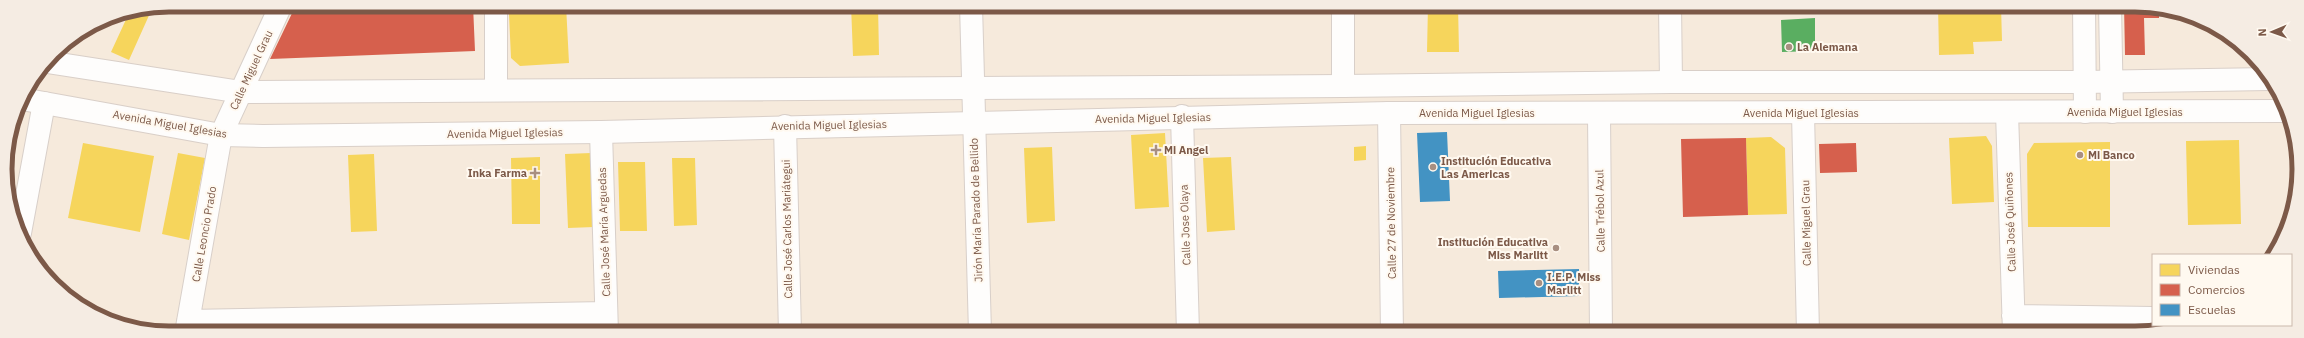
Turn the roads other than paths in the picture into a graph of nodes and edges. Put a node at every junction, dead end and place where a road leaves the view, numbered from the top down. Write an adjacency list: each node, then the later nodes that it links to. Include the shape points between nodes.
1 (278, 12): 16 (main road, Calle Miguel Grau)
2 (496, 12): 15 (main road)
3 (971, 12): 14 (main road, Jirón María Parado de Bellido)
4 (1343, 12): 13 (main road)
5 (1670, 12): 10 (main road)
6 (2084, 12): 11 (main road)
7 (2110, 12): 12 (main road)
8 (53, 63): 16 (main road)
9 (2264, 79): 12 (main road)
10 (1671, 82): 11 (main road); 13 (main road)
11 (2084, 82): 12 (main road); 21 (main road)
12 (2111, 82): 22 (main road)
13 (1343, 86): 14 (main road)
14 (972, 87): 15 (main road); 27 (main road, Jirón María Parado de Bellido)
15 (496, 90): 16 (main road)
16 (241, 92): 30 (main road, Calle Miguel Grau)
17 (28, 100): 18 (main road, Avenida Miguel Iglesias)
18 (44, 103): 30 (main road, Avenida Miguel Iglesias); 31 (main road)
19 (2281, 111): 22 (main road, Avenida Miguel Iglesias)
20 (2007, 112): 21 (main road, Avenida Miguel Iglesias); 24 (main road, Avenida Miguel Iglesias); 34 (main road, Calle José Quiñones)
21 (2085, 112): 22 (main road, Avenida Miguel Iglesias)
22 (2112, 112)
23 (1389, 113): 25 (main road, Avenida Miguel Iglesias); 26 (main road, Avenida Miguel Iglesias); 40 (main road, Calle 27 de Noviembre)
24 (1803, 113): 25 (main road, Avenida Miguel Iglesias); 42 (main road, Calle Miguel Grau)
25 (1599, 114): 41 (main road, Calle Trébol Azul)
26 (1182, 116): 27 (main road, Avenida Miguel Iglesias); 39 (main road, Calle Jose Olaya)
27 (973, 122): 28 (main road, Avenida Miguel Iglesias); 38 (main road, Jirón María Parado de Bellido)
28 (785, 126): 29 (main road, Avenida Miguel Iglesias); 37 (main road, Calle José Carlos Mariátegui)
29 (601, 132): 30 (main road, Avenida Miguel Iglesias); 33 (main road, Calle José María Arguedas)
30 (221, 135): 35 (main road, Calle Leoncio Prado)
31 (22, 223)
32 (2152, 318): 34 (main road)
33 (606, 323): 36 (main road)
34 (2013, 324)
35 (187, 326)
36 (292, 326)
37 (790, 326)
38 (980, 326)
39 (1188, 326)
40 (1392, 326)
41 (1601, 326)
42 (1808, 326)

